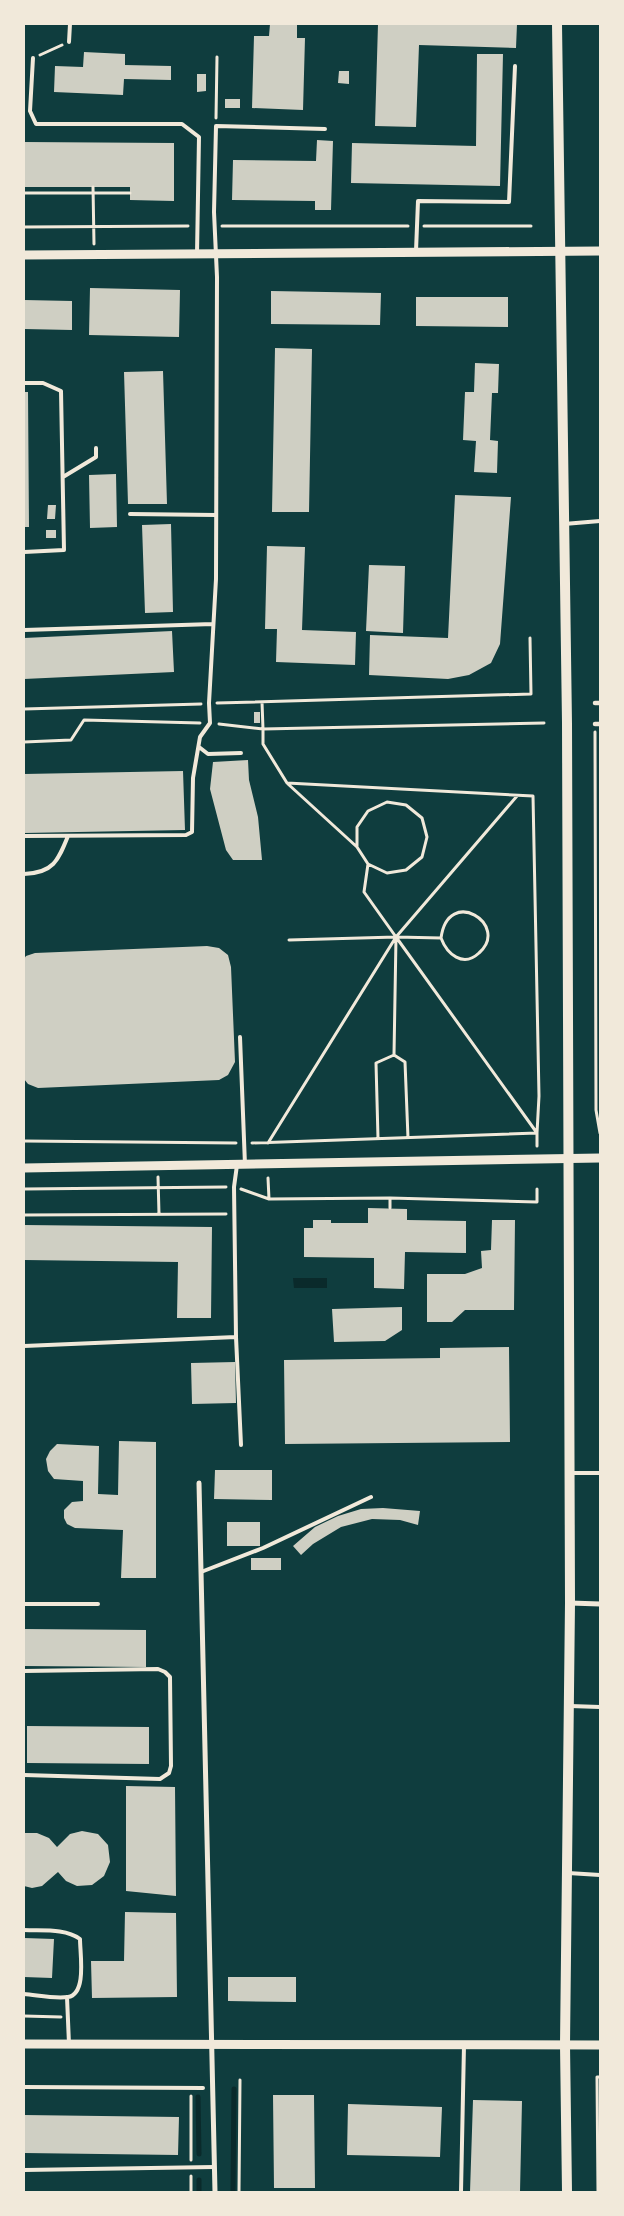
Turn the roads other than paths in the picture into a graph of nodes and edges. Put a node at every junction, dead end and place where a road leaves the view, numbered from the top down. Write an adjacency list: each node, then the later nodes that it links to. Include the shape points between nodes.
1 (70, 24): 3 (lane)
2 (557, 24): 7 (main road)
3 (70, 42)
4 (33, 58): 10 (lane, via 30,111 36,124 182,124 198,138)
5 (516, 66): 9 (lane, via 509,202 418,201)
6 (325, 130): 11 (lane, via 216,126)
7 (560, 252): 8 (street); 9 (street); 19 (main road)
8 (600, 252)
9 (416, 253): 11 (street)
10 (197, 254): 11 (street); 12 (street)
11 (216, 254): 17 (lane)
12 (24, 255)
13 (24, 383): 15 (lane, via 43,383 61,391)
14 (96, 448): 15 (lane, via 96,457)
15 (63, 477): 20 (lane, via 64,550)
16 (130, 514): 17 (lane)
17 (216, 515): 21 (lane)
18 (600, 521): 19 (lane)
19 (564, 524): 30 (main road)
20 (24, 552)
21 (213, 624): 22 (lane); 23 (lane, via 210,723 200,737)
22 (24, 630)
23 (199, 746): 24 (lane, via 208,754); 26 (lane, via 193,778 193,829 190,834)
24 (241, 753)
25 (24, 836): 26 (lane)
26 (68, 836): 27 (lane, via 53,866 36,874)
27 (24, 874)
28 (240, 1037): 31 (lane, via 244,1143)
29 (600, 1158): 30 (street)
30 (567, 1160): 31 (street); 36 (main road)
31 (241, 1165): 32 (street); 33 (lane, via 234,1187)
32 (24, 1168)
33 (236, 1337): 34 (lane); 35 (lane)
34 (24, 1346)
35 (242, 1445)
36 (568, 1473): 37 (lane); 41 (main road)
37 (600, 1473)
38 (199, 1483): 40 (street)
39 (371, 1496): 40 (lane, via 264,1548)
40 (201, 1572): 56 (street)
41 (570, 1603): 44 (street); 46 (main road)
42 (24, 1604): 43 (lane)
43 (98, 1604)
44 (600, 1604)
45 (24, 1671): 48 (lane, via 158,1669 165,1672 170,1677 171,1766 169,1773 160,1779)
46 (568, 1706): 47 (lane); 49 (main road)
47 (600, 1707)
48 (24, 1775)
49 (567, 1873): 50 (lane); 59 (main road)
50 (600, 1874)
51 (24, 1930): 53 (lane, via 61,1932 80,1939 80,1986)
52 (24, 1994): 53 (lane)
53 (67, 1997): 55 (lane)
54 (24, 2044): 55 (street)
55 (69, 2044): 56 (street)
56 (211, 2045): 57 (street); 62 (street)
57 (464, 2045): 59 (street); 65 (lane)
58 (600, 2045): 59 (street)
59 (565, 2046): 66 (main road)
60 (24, 2087): 61 (lane)
61 (204, 2088)
62 (214, 2166): 63 (lane); 64 (street)
63 (24, 2170)
64 (215, 2192)
65 (461, 2192)
66 (567, 2192)

